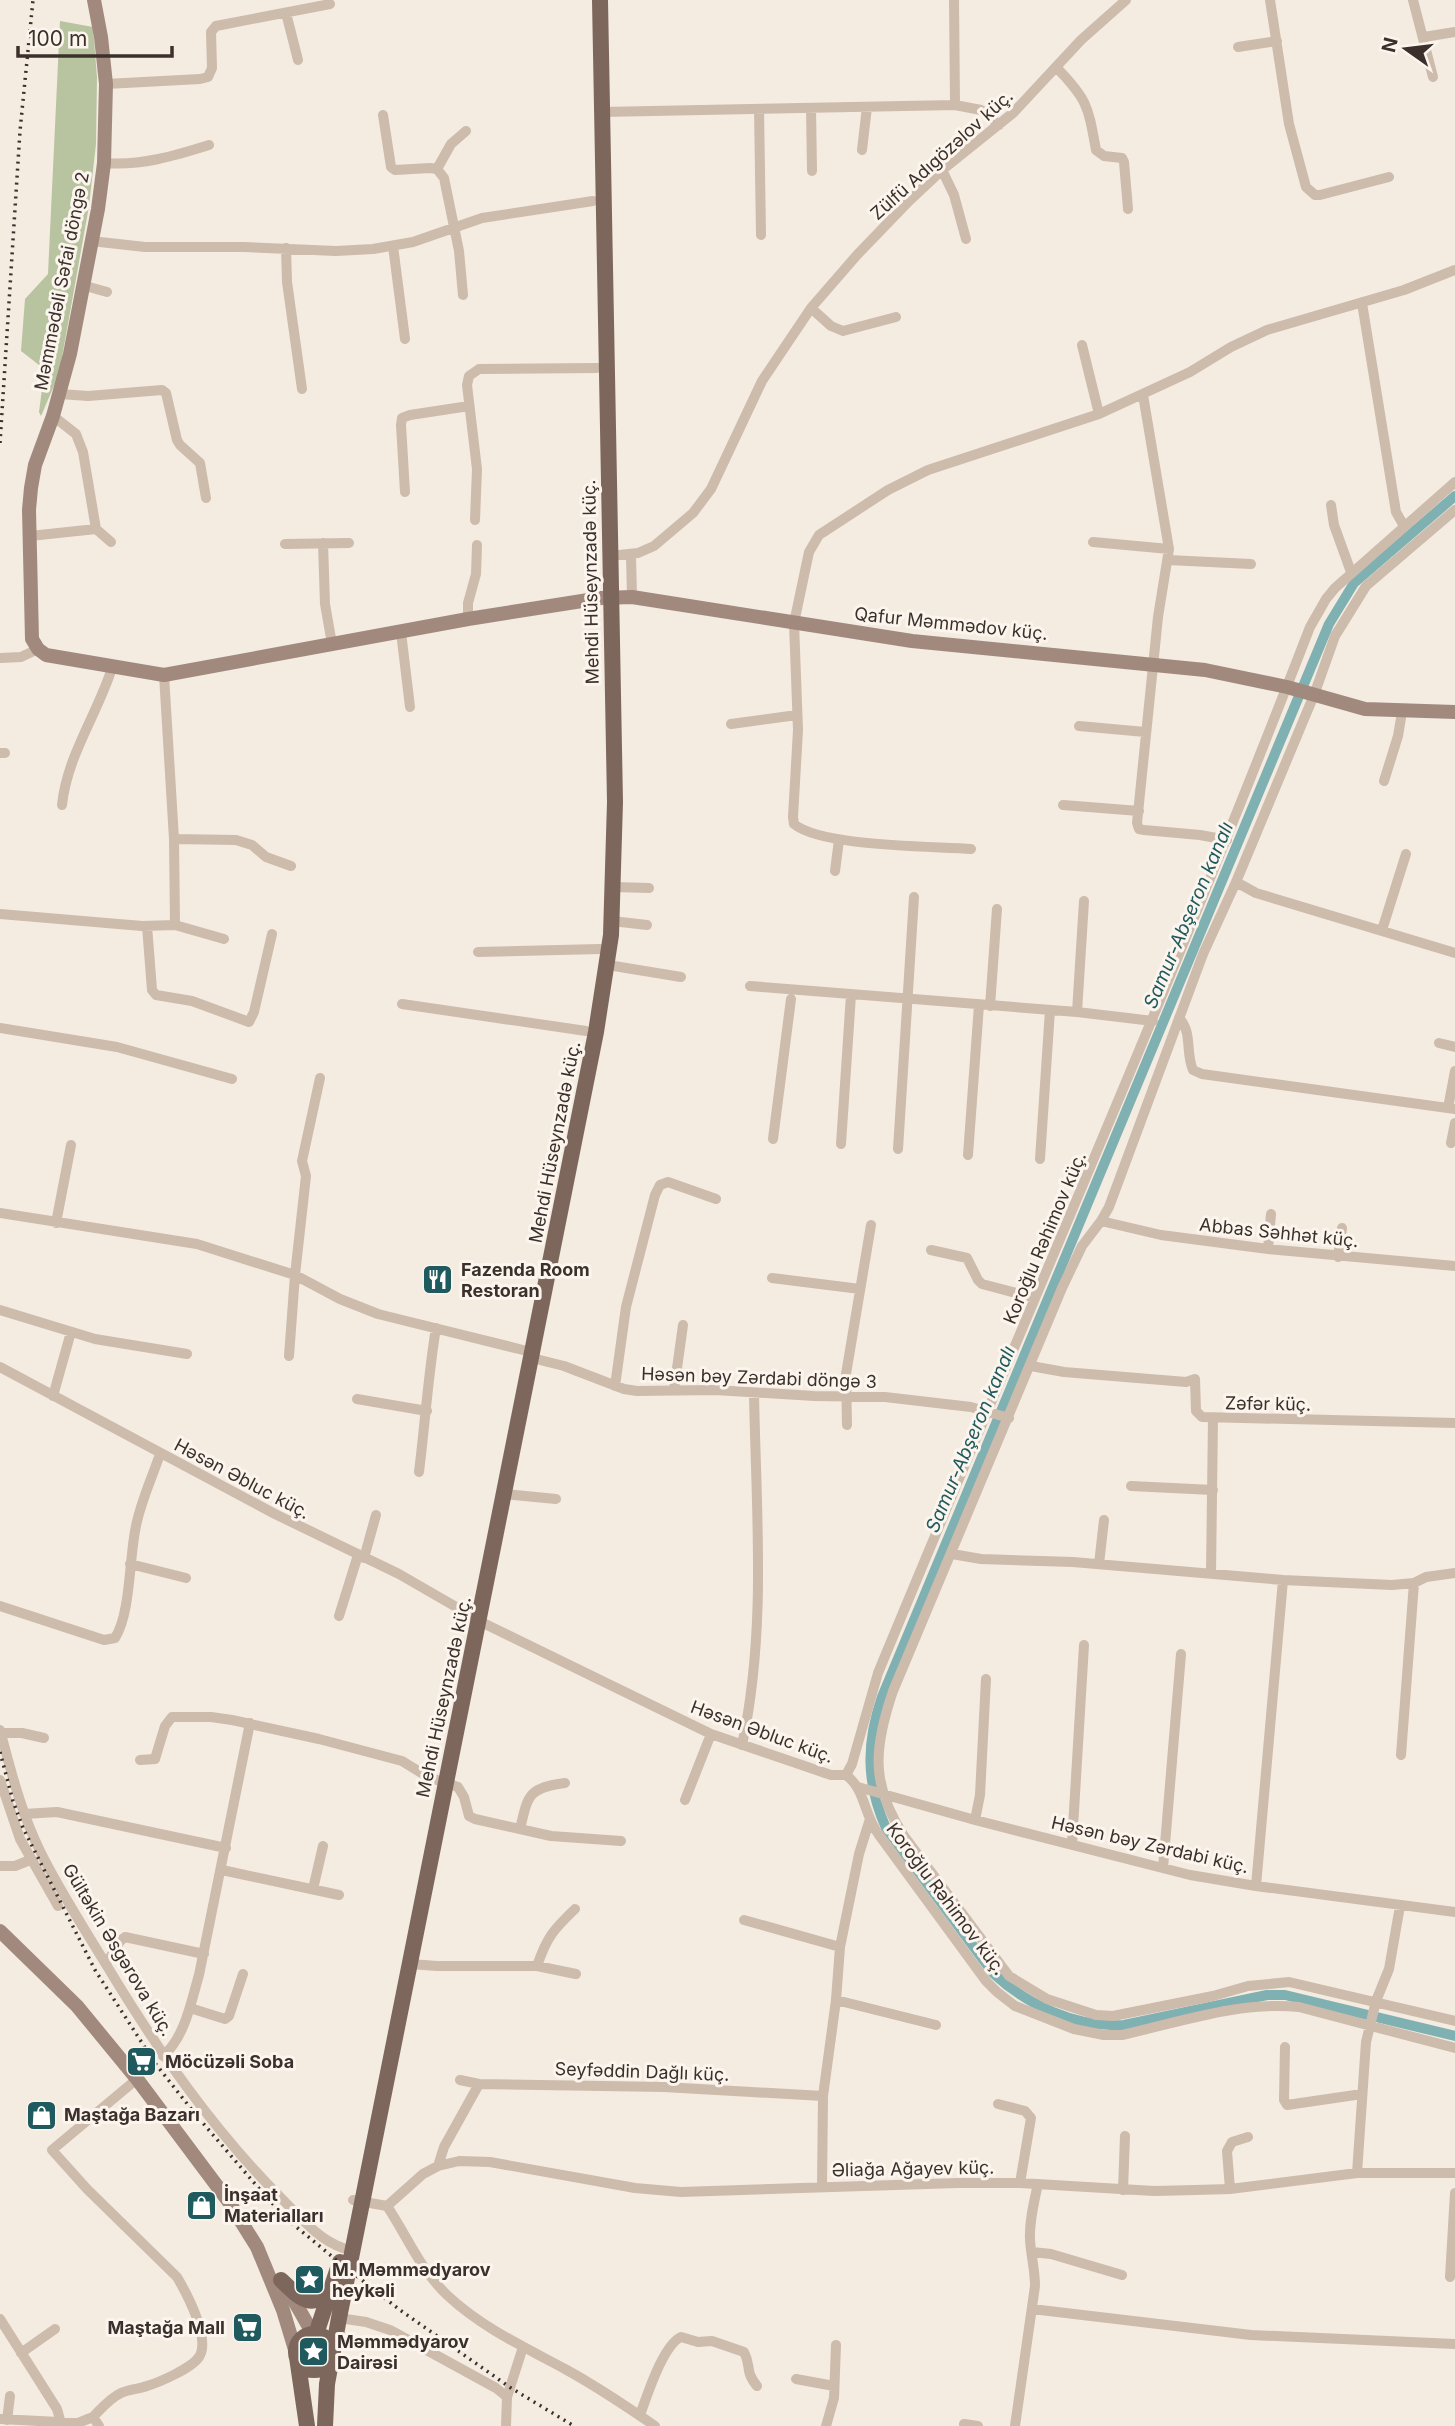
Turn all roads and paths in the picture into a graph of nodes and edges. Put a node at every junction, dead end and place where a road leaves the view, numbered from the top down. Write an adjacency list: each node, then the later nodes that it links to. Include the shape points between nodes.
1 (94, 0): 17 (street, Məmmədəli Səfai döngə 2)
2 (590, 0): 33 (main road, Mehdi Hüseynzadə küç.)
3 (600, 0): 22 (main road, Mehdi Hüseynzadə küç.)
4 (954, 0): 18 (street)
5 (1126, 0): 15 (street, Zülfü Adıgözəlov küç.)
6 (1270, 0): 12 (street)
7 (1413, 0): 11 (street)
8 (330, 4): 9 (street)
9 (286, 13): 14 (street); 17 (street, via 216,26 211,32 208,76)
10 (1455, 32): 11 (street)
11 (1424, 37): 16 (street)
12 (1277, 41): 13 (street); 32 (street, via 1289,124 1306,187 1320,195)
13 (1238, 47)
14 (298, 60)
15 (1056, 67): 24 (street, Zülfü Adıgözəlov küç.); 34 (street, via 1086,102 1096,150 1122,158)
16 (1433, 77)
17 (106, 85): 28 (street, Məmmədəli Səfai döngə 2)
18 (955, 105): 19 (street); 24 (street, via 981,110)
19 (867, 107): 20 (street); 27 (street)
20 (811, 108): 21 (street); 31 (street)
21 (759, 109): 22 (street); 36 (street)
22 (602, 112): 74 (main road, Mehdi Hüseynzadə küç.)
23 (383, 115): 29 (street, via 394,170)
24 (999, 125): 30 (street, Zülfü Adıgözəlov küç.)
25 (466, 131): 29 (street, via 451,144)
26 (209, 145): 28 (street, via 147,162)
27 (862, 150)
28 (104, 163): 38 (street, Məmmədəli Səfai döngə 2)
29 (437, 169): 35 (street, via 444,178)
30 (942, 170): 37 (street); 46 (street, Zülfü Adıgözəlov küç., via 877,233)
31 (812, 171)
32 (1389, 177)
33 (593, 201): 35 (street, via 482,218); 50 (main road, Mehdi Hüseynzadə küç.)
34 (1128, 209)
35 (455, 228): 39 (street); 44 (street)
36 (761, 235)
37 (966, 239)
38 (91, 242): 40 (street); 42 (street, Məmmədəli Səfai döngə 2)
39 (393, 246): 40 (street); 48 (street)
40 (286, 248): 51 (street)
41 (1455, 271): 45 (street)
42 (82, 285): 43 (street); 52 (street, Məmmədəli Səfai döngə 2)
43 (107, 292)
44 (463, 295)
45 (1362, 303): 53 (street, via 1266,330); 63 (street, via 1396,512)
46 (811, 308): 47 (street, via 843,331); 73 (street, Zülfü Adıgözəlov küç., via 762,381 703,501 664,540)
47 (896, 317)
48 (405, 339)
49 (1082, 345): 55 (street)
50 (597, 368): 54 (street, via 479,369 469,376); 79 (main road, Mehdi Hüseynzadə küç.)
51 (302, 389)
52 (60, 394): 56 (street, Məmmədəli Səfai döngə 2); 59 (street, via 162,390 177,440 200,463)
53 (1143, 395): 55 (street); 72 (street)
54 (469, 406): 58 (street, via 402,418); 62 (street, via 477,469)
55 (1099, 414): 81 (street, via 928,470 831,526 809,552)
56 (53, 416): 64 (street, via 76,433); 65 (street, Məmmədəli Səfai döngə 2, via 35,465)
57 (1455, 482): 63 (street, Koroğlu Rəhimov küç.)
58 (405, 492)
59 (206, 498)
60 (1331, 505): 77 (street)
61 (1455, 510): 90 (street, Koroğlu Rəhimov küç., via 1366,586 1335,636)
62 (475, 520)
63 (1404, 526): 77 (street, Koroğlu Rəhimov küç.)
64 (96, 529): 65 (street); 66 (street)
65 (30, 536): 84 (street, Məmmədəli Səfai döngə 2, via 31,632)
66 (111, 542)
67 (1093, 542): 72 (street)
68 (323, 543): 69 (street); 70 (street); 83 (street)
69 (349, 543)
70 (285, 544)
71 (477, 545): 80 (street, via 477,574)
72 (1169, 549): 75 (street)
73 (631, 555): 74 (street, Zülfü Adıgözəlov küç.); 78 (street)
74 (610, 556): 79 (main road, Mehdi Hüseynzadə küç.)
75 (1168, 560): 76 (street); 86 (street)
76 (1251, 564)
77 (1351, 572): 89 (street, Koroğlu Rəhimov küç., via 1317,613)
78 (632, 597): 79 (street, Qafur Məmmədov küç.); 81 (street, Qafur Məmmədov küç.)
79 (606, 598): 80 (street, Qafur Məmmədov küç.); 110 (main road, Mehdi Hüseynzadə küç.); 123 (main road, Mehdi Hüseynzadə küç.)
80 (468, 619): 82 (street, Qafur Məmmədov küç.)
81 (794, 623): 86 (street, Qafur Məmmədov küç., via 912,641); 94 (street)
82 (401, 632): 83 (street, Qafur Məmmədov küç.); 91 (street)
83 (332, 643): 88 (street, Qafur Məmmədov küç.)
84 (38, 649): 85 (street, via 21,657); 87 (street, Qafur Məmmədov küç., via 55,658)
85 (0, 658)
86 (1153, 664): 89 (street, Qafur Məmmədov küç.); 97 (street)
87 (112, 668): 88 (street, Qafur Məmmədov küç.); 100 (street, via 71,763)
88 (164, 675): 102 (street)
89 (1287, 687): 90 (street, Qafur Məmmədov küç.); 104 (street, Koroğlu Rəhimov küç.)
90 (1314, 695): 92 (street, via 1351,706); 109 (street, Koroğlu Rəhimov küç.)
91 (410, 707)
92 (1402, 712): 93 (street); 98 (street)
93 (1455, 712)
94 (797, 715): 95 (street); 103 (street, via 794,824)
95 (731, 724)
96 (1079, 726): 97 (street)
97 (1146, 732): 101 (street)
98 (1384, 781)
99 (1063, 805): 101 (street)
100 (62, 806)
101 (1139, 811): 104 (street, via 1139,829)
102 (174, 839): 107 (street, via 236,840); 117 (street)
103 (839, 840): 105 (street); 108 (street)
104 (1227, 840): 137 (street, Koroğlu Rəhimov küç.)
105 (971, 849)
106 (1406, 854): 120 (street)
107 (291, 866)
108 (835, 871)
109 (1236, 883): 120 (street); 136 (street, Koroğlu Rəhimov küç.)
110 (614, 887): 111 (street); 116 (main road, Mehdi Hüseynzadə küç.)
111 (649, 888)
112 (914, 897): 131 (street)
113 (1084, 901): 135 (street)
114 (997, 909): 133 (street)
115 (0, 914): 119 (street)
116 (612, 921): 118 (street); 126 (main road, Mehdi Hüseynzadə küç.)
117 (175, 925): 119 (street); 122 (street)
118 (647, 925)
119 (147, 926): 121 (street, via 156,995 192,1001 249,1022)
120 (1382, 930): 125 (street)
121 (272, 934)
122 (224, 939)
123 (600, 949): 124 (street); 139 (main road, Mehdi Hüseynzadə küç.)
124 (478, 952)
125 (1455, 953)
126 (608, 965): 127 (street); 174 (main road, Mehdi Hüseynzadə küç.)
127 (681, 977)
128 (750, 986): 129 (street)
129 (851, 995): 131 (street); 149 (street)
130 (791, 999): 147 (street)
131 (906, 999): 133 (street); 151 (street)
132 (402, 1004): 139 (street)
133 (985, 1006): 134 (street); 152 (street)
134 (1050, 1010): 135 (street); 153 (street)
135 (1077, 1012): 137 (street)
136 (1179, 1018): 145 (street, via 1188,1034 1189,1061 1193,1070 1202,1074); 157 (street, Koroğlu Rəhimov küç.)
137 (1153, 1021): 168 (street, Koroğlu Rəhimov küç.)
138 (0, 1028): 143 (street, via 117,1047)
139 (586, 1031): 174 (main road, Mehdi Hüseynzadə küç.)
140 (1439, 1043): 141 (street)
141 (1455, 1047)
142 (1455, 1070): 145 (street)
143 (232, 1079)
144 (320, 1079): 165 (street, via 302,1161 305,1196)
145 (1452, 1108)
146 (1455, 1123): 148 (street)
147 (773, 1139)
148 (1451, 1143)
149 (841, 1144)
150 (71, 1145): 158 (street)
151 (898, 1149)
152 (968, 1155)
153 (1040, 1160)
154 (716, 1199): 178 (street, via 668,1182 660,1185 626,1307)
155 (0, 1213): 158 (street, Həsən bəy Zərdabi döngə 3)
156 (1271, 1214): 161 (street)
157 (1101, 1221): 161 (street, Abbas Səhhət küç., via 1161,1235); 176 (street, Koroğlu Rəhimov küç., via 1082,1246)
158 (56, 1223): 165 (street, Həsən bəy Zərdabi döngə 3, via 197,1244)
159 (871, 1225): 167 (street)
160 (1342, 1228): 163 (street)
161 (1268, 1249): 163 (street, Abbas Səhhət küç.)
162 (931, 1250): 168 (street, via 967,1258 982,1284)
163 (1338, 1257): 164 (street, Abbas Səhhət küç.)
164 (1455, 1266)
165 (295, 1275): 171 (street, Həsən bəy Zərdabi döngə 3, via 378,1314); 175 (street)
166 (772, 1278): 167 (street)
167 (860, 1289): 182 (street)
168 (1035, 1298): 184 (street, Koroğlu Rəhimov küç.)
169 (0, 1310): 172 (street)
170 (683, 1325): 179 (street)
171 (436, 1328): 174 (street, Həsən bəy Zərdabi döngə 3); 185 (street)
172 (71, 1332): 173 (street); 181 (street)
173 (187, 1354)
174 (528, 1354): 178 (street, Həsən bəy Zərdabi döngə 3); 194 (main road, Mehdi Hüseynzadə küç.); 209 (main road, Mehdi Hüseynzadə küç.)
175 (289, 1356)
176 (1031, 1366): 186 (street, Koroğlu Rəhimov küç.); 187 (street, Zəfər küç., via 1064,1373 1195,1380 1196,1411 1202,1418)
177 (0, 1367): 181 (street, Həsən Əbluc küç.)
178 (615, 1386): 179 (street, Həsən bəy Zərdabi döngə 3)
179 (674, 1390): 180 (street, Həsən bəy Zərdabi döngə 3)
180 (754, 1393): 182 (street, Həsən bəy Zərdabi döngə 3); 217 (street, via 758,1619)
181 (53, 1396): 190 (street, Həsən Əbluc küç.)
182 (846, 1396): 184 (street, Həsən bəy Zərdabi döngə 3); 189 (street)
183 (357, 1399): 185 (street)
184 (988, 1410): 186 (street, Həsən bəy Zərdabi döngə 3); 220 (street, Koroğlu Rəhimov küç., via 878,1673)
185 (427, 1411): 191 (street)
186 (1009, 1418): 198 (street, Koroğlu Rəhimov küç.)
187 (1213, 1418): 188 (street, Zəfər küç.); 193 (street)
188 (1455, 1423)
189 (847, 1425)
190 (160, 1454): 199 (street, Həsən Əbluc küç.); 200 (street, via 141,1505)
191 (419, 1472)
192 (1131, 1486): 193 (street)
193 (1213, 1490): 202 (street)
194 (504, 1494): 195 (street); 209 (main road, Mehdi Hüseynzadə küç.)
195 (556, 1499)
196 (376, 1515): 199 (street)
197 (1104, 1520): 201 (street)
198 (952, 1554): 201 (street); 225 (street, Koroğlu Rəhimov küç., via 887,1707 877,1753)
199 (361, 1556): 208 (street); 209 (street, Həsən Əbluc küç.)
200 (130, 1564): 204 (street); 207 (street, via 118,1634 109,1641)
201 (1099, 1564): 202 (street)
202 (1211, 1573): 205 (street)
203 (1455, 1573): 206 (street)
204 (186, 1578)
205 (1283, 1580): 206 (street, via 1392,1586); 239 (street)
206 (1414, 1583): 218 (street)
207 (0, 1606)
208 (339, 1616)
209 (475, 1618): 215 (street, Həsən Əbluc küç.); 222 (main road, Mehdi Hüseynzadə küç.)
210 (1084, 1645): 232 (street)
211 (1181, 1654): 237 (street)
212 (986, 1679): 228 (street)
213 (250, 1723): 219 (street, via 172,1717 155,1759); 222 (street, via 395,1759); 234 (street)
214 (0, 1731): 216 (street); 227 (street, Gültəkin Əsgərova küç.)
215 (710, 1734): 217 (street, Həsən Əbluc küç.); 226 (street)
216 (44, 1738)
217 (741, 1745): 220 (street, Həsən Əbluc küç., via 831,1775)
218 (1401, 1755)
219 (140, 1760)
220 (846, 1775): 224 (street, Koroğlu Rəhimov küç.)
221 (0, 1780): 235 (street)
222 (441, 1781): 230 (street, via 458,1787 469,1816); 251 (main road, Mehdi Hüseynzadə küç.); 281 (main road, Mehdi Hüseynzadə küç.)
223 (565, 1783): 230 (street, via 546,1785 532,1793)
224 (858, 1787): 225 (street, Həsən bəy Zərdabi küç.); 229 (street, Koroğlu Rəhimov küç.)
225 (883, 1793): 228 (street, Həsən bəy Zərdabi küç.); 256 (street, Koroğlu Rəhimov küç., via 904,1836 1009,1976 1046,1999 1113,2016 1281,1982)
226 (685, 1800)
227 (24, 1814): 234 (street, via 57,1812); 250 (street, Gültəkin Əsgərova küç.)
228 (975, 1820): 232 (street, Həsən bəy Zərdabi küç.)
229 (869, 1822): 248 (street); 260 (street, Koroğlu Rəhimov küç., via 986,1981 1015,2006 1104,2035 1264,2006 1299,2007)
230 (520, 1829): 231 (street)
231 (621, 1841)
232 (1072, 1844): 237 (street, Həsən bəy Zərdabi küç.)
233 (323, 1846): 240 (street)
234 (226, 1848): 238 (street)
235 (30, 1860): 236 (street); 242 (street)
236 (0, 1866)
237 (1163, 1868): 239 (street, Həsən bəy Zərdabi küç.)
238 (222, 1870): 240 (street); 249 (street)
239 (1256, 1886): 243 (street, Həsən bəy Zərdabi küç.)
240 (313, 1889): 241 (street)
241 (339, 1895)
242 (58, 1906)
243 (1400, 1906): 245 (street, Həsən bəy Zərdabi küç.); 256 (street, via 1389,1969)
244 (575, 1909): 252 (street, via 554,1929)
245 (1455, 1912)
246 (744, 1920): 248 (street)
247 (0, 1931): 264 (street, via 77,2006)
248 (840, 1947): 255 (street)
249 (204, 1954): 250 (street, via 125,1937); 257 (street)
250 (105, 1963): 263 (street, Gültəkin Əsgərova küç.)
251 (410, 1964): 252 (street); 281 (main road, Mehdi Hüseynzadə küç.)
252 (537, 1966): 254 (street)
253 (243, 1974): 257 (street, via 229,2017)
254 (576, 1974)
255 (836, 2000): 259 (street); 268 (street)
256 (1376, 2001): 258 (street, Koroğlu Rəhimov küç.); 260 (street)
257 (190, 2008): 263 (street, via 176,2042)
258 (1455, 2021)
259 (936, 2025)
260 (1369, 2025): 262 (street, Koroğlu Rəhimov küç.); 267 (street)
261 (1285, 2047): 267 (street, via 1287,2105)
262 (1455, 2048)
263 (163, 2056): 284 (street, Gültəkin Əsgərova küç., via 269,2186 318,2235)
264 (137, 2079): 283 (street); 308 (street, via 52,2150 177,2277 203,2345 194,2362 148,2386 121,2393)
265 (460, 2080): 266 (street, Seyfəddin Dağlı küç.)
266 (479, 2084): 268 (street, Seyfəddin Dağlı küç.); 272 (street, via 444,2147)
267 (1362, 2094): 273 (street)
268 (823, 2096): 277 (street)
269 (998, 2104): 275 (street, via 1025,2111 1031,2118)
270 (1125, 2136): 279 (street)
271 (1248, 2137): 278 (street, via 1231,2142 1227,2151)
272 (439, 2166): 277 (street, Əliağa Ağayev küç., via 490,2162 681,2192); 282 (street, Əliağa Ağayev küç.)
273 (1357, 2172): 274 (street, Əliağa Ağayev küç.); 278 (street, Əliağa Ağayev küç.)
274 (1455, 2173)
275 (1020, 2183): 276 (street, Əliağa Ağayev küç.); 277 (street, Əliağa Ağayev küç.)
276 (1038, 2184): 279 (street, Əliağa Ağayev küç.); 285 (street)
277 (822, 2187)
278 (1230, 2189): 279 (street, Əliağa Ağayev küç.)
279 (1123, 2190)
280 (1455, 2193): 287 (street)
281 (358, 2201): 282 (street); 284 (main road, Mehdi Hüseynzadə küç.); 291 (main road, Mehdi Hüseynzadə küç.)
282 (387, 2206): 297 (street, via 414,2253 447,2295)
283 (257, 2247): 288 (street); 300 (street)
284 (343, 2248): 289 (main road, Mehdi Hüseynzadə küç.)
285 (1032, 2252): 286 (street); 290 (street)
286 (1122, 2275)
287 (1450, 2277)
288 (281, 2280): 289 (main road, via 309,2301); 294 (street)
289 (333, 2287): 294 (main road, Mehdi Hüseynzadə küç.)
290 (1032, 2309): 295 (street, via 1251,2335); 317 (street)
291 (339, 2318): 299 (main road, Mehdi Hüseynzadə küç.); 305 (street, via 390,2330)
292 (0, 2319): 298 (street)
293 (55, 2329): 298 (street)
294 (314, 2334): 299 (main road, via 327,2339); 300 (main road, via 299,2342)
295 (1455, 2344)
296 (836, 2346): 303 (street)
297 (523, 2347): 305 (street); 306 (street)
298 (21, 2353): 309 (street)
299 (332, 2354): 300 (main road, via 327,2365 316,2370 304,2367); 312 (main road, Mehdi Hüseynzadə küç.)
300 (296, 2355): 311 (main road)
301 (796, 2379): 303 (street)
302 (757, 2386): 306 (street, via 748,2374 744,2352 681,2336 674,2340)
303 (834, 2386): 315 (street)
304 (10, 2396): 307 (street)
305 (507, 2397): 313 (street)
306 (640, 2415): 314 (street)
307 (4, 2419): 309 (street)
308 (96, 2422): 309 (street)
309 (61, 2423)
310 (964, 2424): 316 (street)
311 (307, 2426)
312 (325, 2426)
313 (506, 2426)
314 (655, 2426)
315 (826, 2426)
316 (978, 2426)
317 (1015, 2426)

